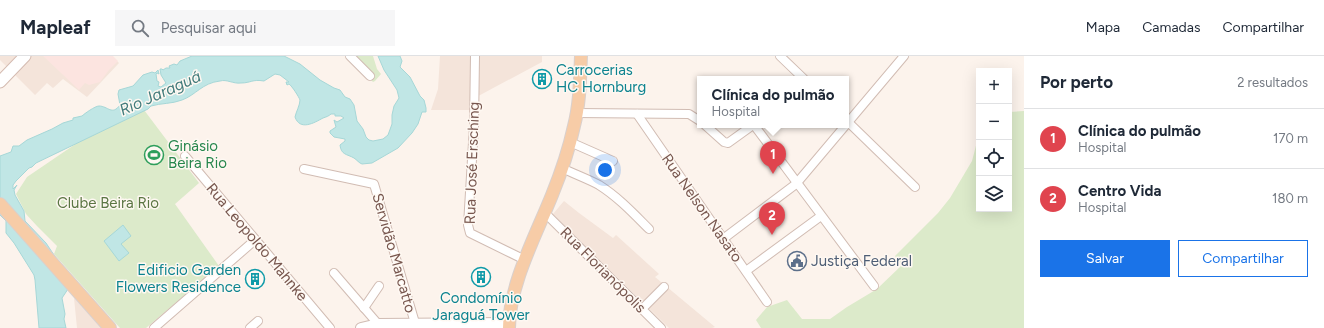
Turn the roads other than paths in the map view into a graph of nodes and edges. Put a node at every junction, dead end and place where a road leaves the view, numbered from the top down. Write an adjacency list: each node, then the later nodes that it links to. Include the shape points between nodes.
1 (25, 56): 9 (main road)
2 (350, 56): 7 (street)
3 (475, 56): 32 (street, Rua José Ersching, via 468,225 470,233)
4 (581, 56): 10 (main road)
5 (780, 56): 8 (street)
6 (904, 56): 13 (street)
7 (370, 76)
8 (801, 76)
9 (0, 82)
10 (576, 113): 11 (street); 19 (main road)
11 (638, 114): 12 (street, via 688,114); 30 (street, Rua Nelson Nasato)
12 (697, 119)
13 (849, 120)
14 (849, 124): 25 (street)
15 (708, 128): 16 (street, via 728,143)
16 (750, 128)
17 (756, 128): 24 (street)
18 (842, 128): 24 (street)
19 (570, 142): 21 (street); 22 (main road)
20 (185, 156): 31 (street, Rua Leopoldo Mahnke)
21 (613, 161)
22 (562, 168): 27 (main road); 29 (street, via 609,192)
23 (304, 169): 42 (street, Servidão Marcatto, via 374,184)
24 (796, 184): 28 (street); 30 (street)
25 (915, 187)
26 (0, 204): 45 (main road)
27 (545, 213): 32 (main road); 40 (street, Rua Florianópolis)
28 (821, 216): 33 (street); 36 (street)
29 (649, 229)
30 (723, 239): 33 (street, Rua Nelson Nasato)
31 (255, 240): 46 (street); 48 (street, Rua Leopoldo Mahnke)
32 (525, 260): 44 (main road, via 515,289)
33 (746, 271): 38 (street, Rua Nelson Nasato)
34 (334, 273): 39 (street)
35 (379, 286): 39 (street)
36 (874, 286)
37 (664, 287): 40 (street)
38 (767, 302)
39 (364, 308): 43 (street)
40 (642, 309): 50 (street, Rua Florianópolis)
41 (258, 321): 47 (street)
42 (415, 323): 43 (street); 44 (street)
43 (378, 324): 49 (street)
44 (509, 325)
45 (110, 328)
46 (154, 328)
47 (250, 328)
48 (330, 328)
49 (361, 328)
50 (661, 328)

